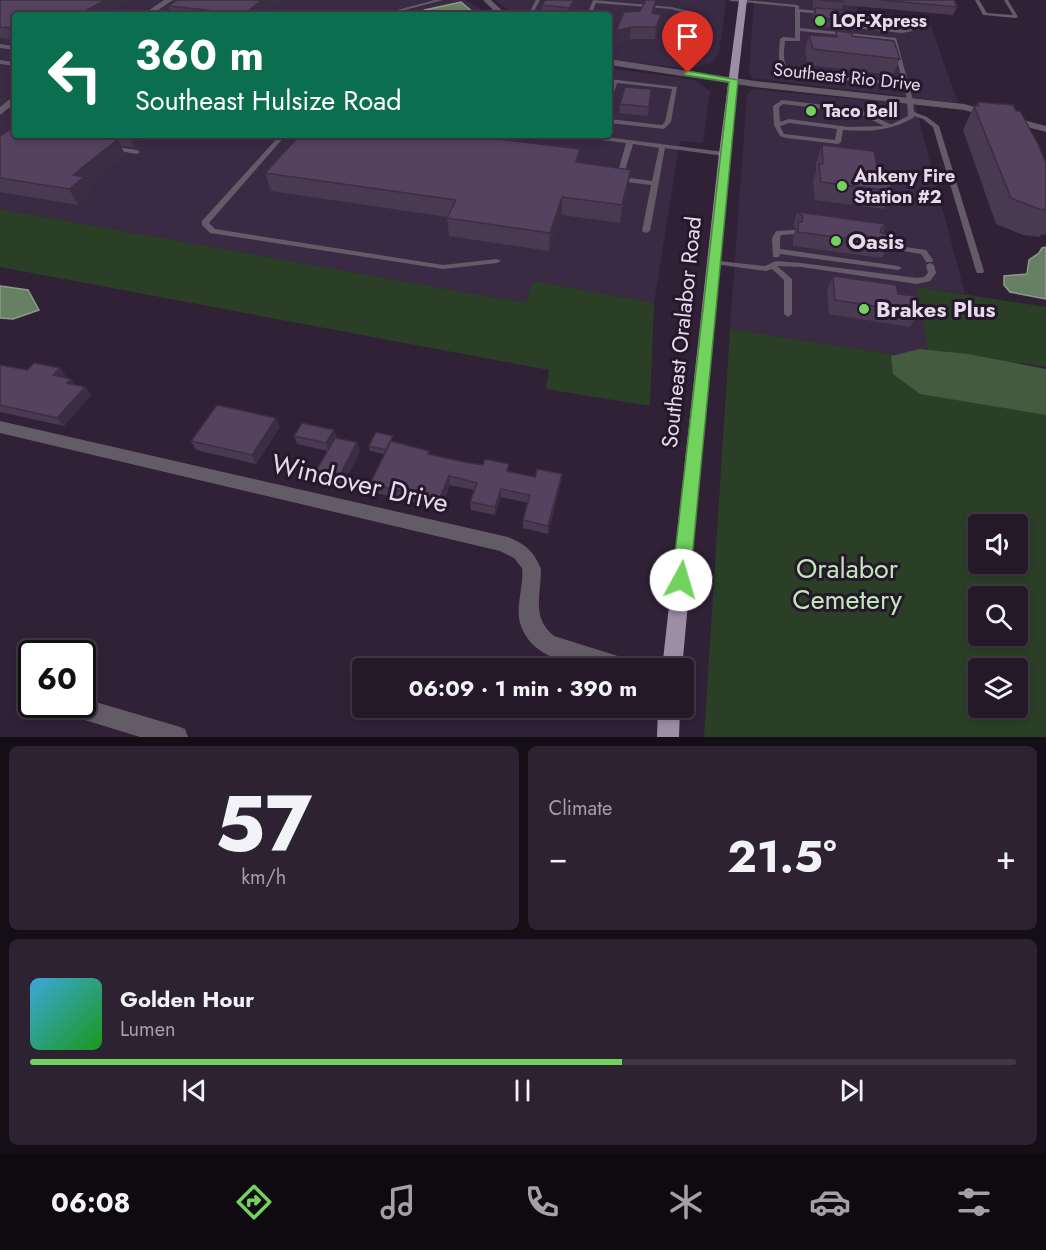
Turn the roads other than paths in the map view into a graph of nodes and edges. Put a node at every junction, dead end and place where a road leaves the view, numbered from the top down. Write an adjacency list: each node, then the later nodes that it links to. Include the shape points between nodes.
1 (169, 0): 10 (street)
2 (441, 0): 11 (lane)
3 (487, 0): 12 (street)
4 (731, 0): 5 (lane)
5 (742, 0): 13 (lane); 24 (main road, Southeast Oralabor Road)
6 (977, 0): 7 (lane, via 985,14 1016,17)
7 (1006, 0)
8 (595, 1): 22 (lane, via 688,12)
9 (806, 1): 13 (lane)
10 (151, 12)
11 (392, 12)
12 (500, 12)
13 (798, 17): 14 (lane); 16 (lane); 18 (lane); 21 (lane, via 894,39)
14 (808, 20)
15 (832, 21): 16 (lane, via 901,29 905,27)
16 (902, 21): 17 (lane, via 910,32)
17 (843, 26)
18 (798, 40): 19 (lane); 26 (lane, via 783,39 784,70)
19 (809, 41)
20 (885, 48): 21 (lane)
21 (896, 49): 26 (lane)
22 (679, 52)
23 (612, 62): 24 (street, Southeast Rio Drive)
24 (734, 80): 27 (street, Southeast Rio Drive); 42 (main road, Southeast Oralabor Road)
25 (612, 81): 31 (lane, via 675,88 664,127)
26 (906, 85): 27 (lane)
27 (910, 100): 30 (lane); 35 (street, Southeast Rio Drive, via 956,105)
28 (12, 101): 29 (street)
29 (0, 112)
30 (912, 113): 33 (lane, via 904,122); 52 (lane, via 936,126)
31 (612, 121)
32 (777, 125): 33 (lane, via 776,106 788,102 859,111); 34 (lane, via 789,121); 34 (lane, via 782,135 788,137 832,142 838,142)
33 (889, 126): 34 (lane)
34 (840, 128)
35 (1046, 129)
36 (279, 138): 48 (lane, via 205,224 213,231 443,267)
37 (608, 138): 38 (lane)
38 (630, 142): 39 (lane); 43 (lane, via 619,179)
39 (662, 146): 42 (lane); 43 (lane)
40 (103, 147): 41 (lane)
41 (137, 152)
42 (724, 154): 49 (main road, Southeast Oralabor Road)
43 (655, 183): 44 (lane)
44 (646, 231)
45 (793, 232): 47 (lane, via 779,233)
46 (880, 245): 50 (lane, via 923,252 932,273 917,281)
47 (776, 250): 50 (lane); 51 (lane)
48 (496, 261)
49 (714, 262): 50 (lane, via 756,268); 56 (main road, Southeast Oralabor Road)
50 (774, 265): 53 (lane, via 788,279)
51 (898, 268)
52 (980, 271)
53 (788, 314)
54 (0, 428): 55 (street, Windover Drive, via 520,550 532,569 528,619 539,638 548,645)
55 (592, 658)
56 (673, 658)
57 (96, 713): 59 (street)
58 (669, 718): 60 (main road)
59 (177, 737)
60 (668, 737)

